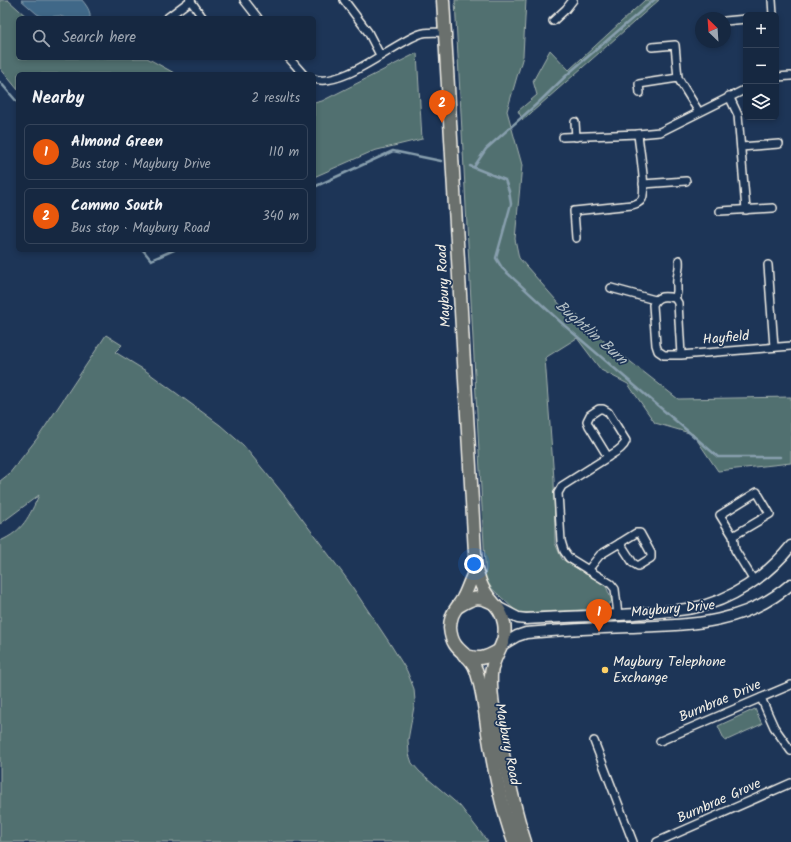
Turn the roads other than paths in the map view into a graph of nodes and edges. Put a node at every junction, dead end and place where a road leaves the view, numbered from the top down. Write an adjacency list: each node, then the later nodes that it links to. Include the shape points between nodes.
1 (190, 0): 8 (street); 9 (street)
2 (244, 0): 10 (street)
3 (344, 0): 16 (street, via 368,32)
4 (443, 0): 14 (main road, Maybury Road)
5 (573, 0): 13 (street)
6 (772, 0): 7 (street)
7 (773, 12)
8 (170, 16)
9 (202, 16)
10 (256, 16)
11 (743, 19): 12 (street)
12 (731, 20)
13 (553, 21)
14 (445, 32): 16 (street, via 421,33); 51 (main road, Maybury Road)
15 (652, 47): 21 (street, via 675,41)
16 (380, 55): 22 (street, via 368,64 337,78 328,81)
17 (291, 60): 18 (street)
18 (301, 72)
19 (779, 75): 20 (street)
20 (791, 76)
21 (678, 78): 24 (street, via 639,84); 26 (street)
22 (316, 79)
23 (743, 90): 25 (street)
24 (640, 93)
25 (729, 96): 26 (street); 32 (street, via 738,115)
26 (699, 112): 28 (street, via 660,132)
27 (575, 122): 30 (street)
28 (638, 134): 30 (street); 34 (street)
29 (563, 137): 30 (street)
30 (576, 137)
31 (779, 144): 32 (street)
32 (741, 147): 36 (street)
33 (686, 181): 34 (street)
34 (643, 184): 38 (street, via 643,197 640,203 574,211)
35 (773, 208): 36 (street)
36 (746, 210): 37 (street)
37 (720, 211)
38 (576, 238)
39 (679, 260): 42 (street)
40 (768, 265): 45 (street)
41 (611, 288): 43 (street)
42 (675, 298): 43 (street, via 661,297); 46 (street, via 678,303)
43 (655, 300): 46 (street, Hayfield, via 653,305 658,351 664,355)
44 (791, 346): 45 (street, Hayfield)
45 (774, 347): 46 (street, Hayfield)
46 (681, 355)
47 (608, 457): 47 (street, via 587,421 590,415 603,409 608,412 626,441); 52 (street, via 562,486 558,493 564,551 569,558)
48 (733, 536): 48 (street, via 720,515 757,492 770,514); 53 (street, via 735,550)
49 (620, 542): 49 (street, via 640,533 651,553 651,558 638,566 633,563); 52 (street, via 600,555)
50 (791, 546): 53 (street, Maybury Drive, via 777,562)
51 (476, 570): 55 (main road, Maybury Road, via 484,590); 56 (main road, Maybury Road)
52 (588, 570): 57 (street, via 615,589)
53 (754, 581): 57 (street, Maybury Drive, via 730,595 694,608)
54 (791, 584): 58 (street, Maybury Drive, via 780,594 755,608 722,619 673,626 526,633)
55 (496, 606): 56 (main road, via 486,599 476,598); 57 (street, Maybury Drive, via 518,618 526,619); 58 (main road, Maybury Road, via 504,624 505,636)
56 (458, 607): 59 (main road, Maybury Road, via 452,615 450,626 454,644)
57 (618, 615)
58 (500, 648): 59 (main road, via 482,658); 67 (main road, Maybury Road, via 492,666 493,698 510,789)
59 (464, 655): 66 (main road, Maybury Road, via 475,666 480,680 488,734)
60 (791, 685): 61 (street, Burnbrae Drive)
61 (761, 698): 63 (street, Burnbrae Drive); 64 (street, via 774,728)
62 (594, 741): 68 (street)
63 (660, 741)
64 (791, 751)
65 (791, 783): 69 (street, Burnbrae Grove)
66 (514, 842)
67 (525, 842)
68 (632, 842)
69 (657, 842)

